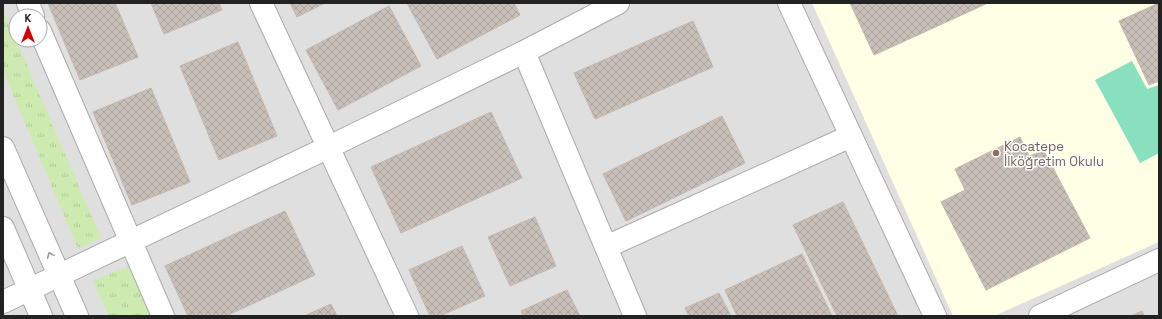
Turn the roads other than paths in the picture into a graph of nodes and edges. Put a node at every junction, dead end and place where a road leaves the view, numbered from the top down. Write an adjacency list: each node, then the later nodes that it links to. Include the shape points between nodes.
1 (261, 3): 7 (street)
2 (618, 3): 5 (street)
3 (789, 3): 6 (street)
4 (47, 48): 10 (street)
5 (524, 52): 7 (street); 11 (street)
6 (851, 136): 11 (street); 22 (street)
7 (329, 147): 10 (street); 20 (street)
8 (3, 148): 13 (street, one-way to 8)
9 (3, 228): 14 (street)
10 (132, 242): 13 (street); 19 (street)
11 (606, 248): 21 (street)
12 (1159, 260): 16 (street)
13 (59, 274): 14 (street); 18 (street)
14 (30, 289): 15 (street); 17 (street)
15 (3, 302)
16 (1047, 315)
17 (42, 316)
18 (77, 316)
19 (163, 316)
20 (407, 316)
21 (635, 316)
22 (935, 316)

